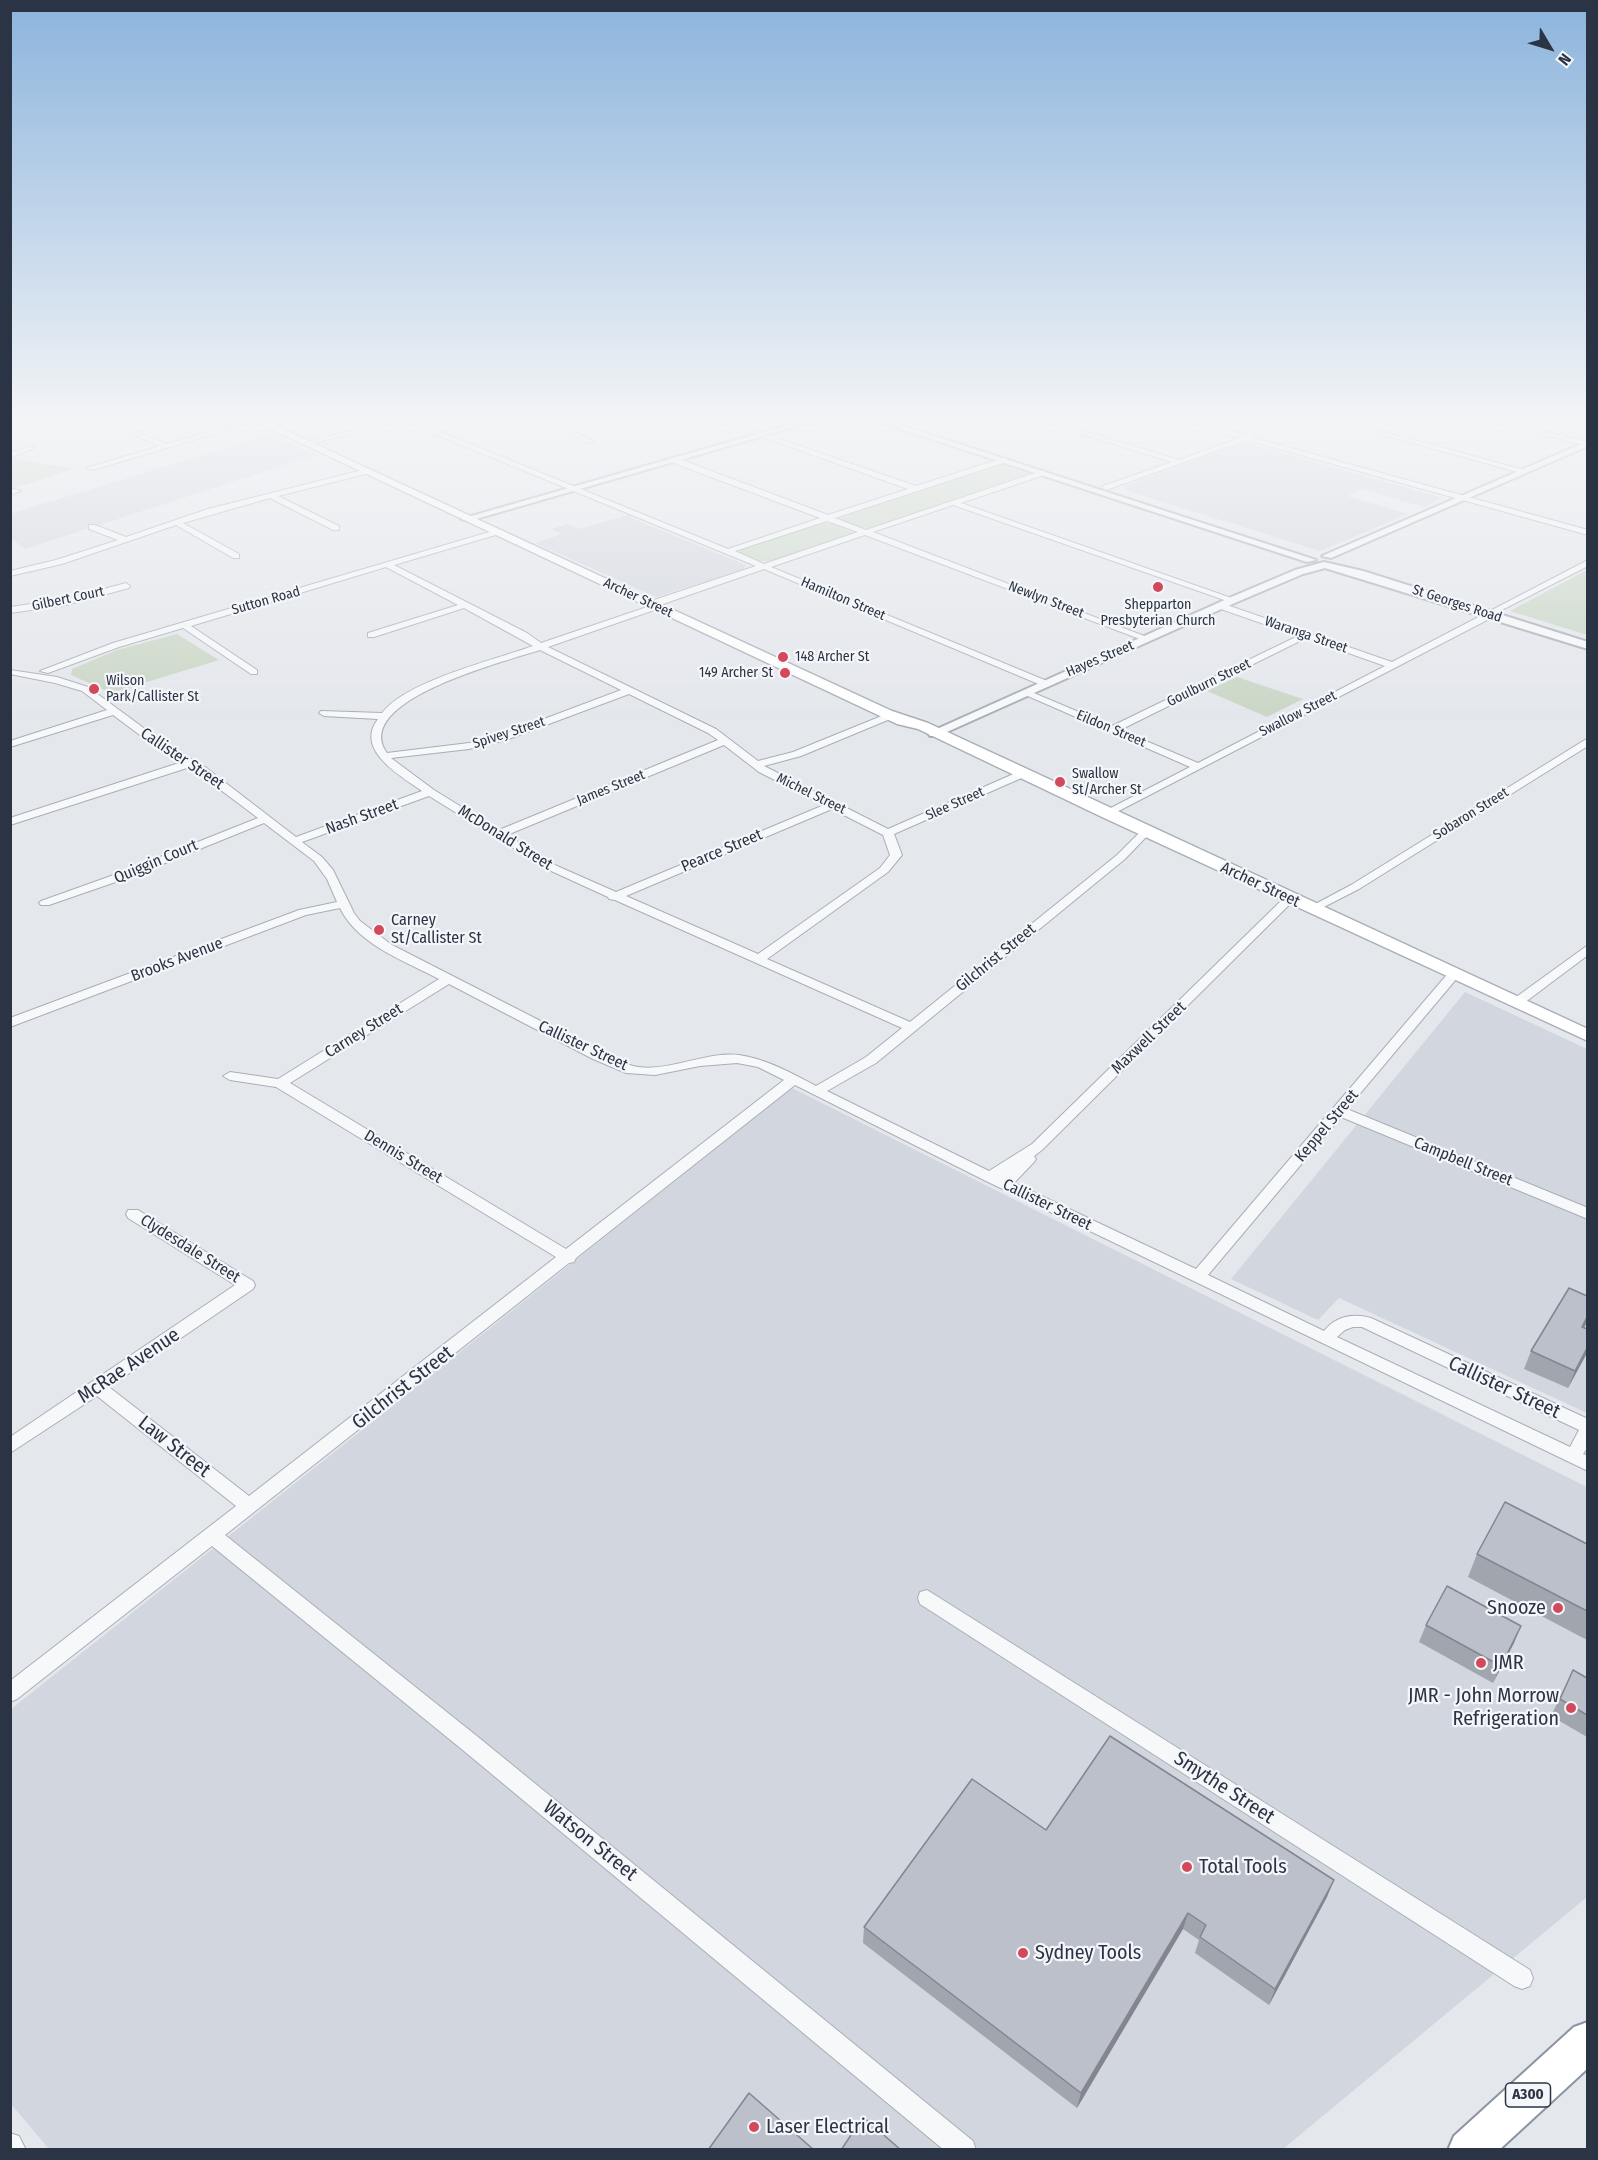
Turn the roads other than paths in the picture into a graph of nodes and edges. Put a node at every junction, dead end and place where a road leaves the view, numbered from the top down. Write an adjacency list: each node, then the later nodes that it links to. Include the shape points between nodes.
1 (188, 520): 12 (street)
2 (320, 520): 14 (street)
3 (468, 520): 17 (main road, Archer Street)
4 (651, 520): 20 (street, Hamilton Street)
5 (823, 520): 20 (street)
6 (833, 520): 15 (street, Newlyn Street)
7 (900, 520): 15 (street)
8 (1003, 520): 33 (street)
9 (1195, 520): 21 (street, St Georges Road)
10 (1413, 520): 19 (street, Hayes Street)
11 (1540, 520): 16 (street)
12 (177, 523): 18 (street); 22 (street)
13 (92, 527): 18 (street)
14 (336, 528)
15 (864, 532): 28 (street); 42 (street, Newlyn Street)
16 (1587, 533)
17 (499, 534): 27 (street, Sutton Road); 34 (main road, Archer Street)
18 (126, 540): 31 (street)
19 (1350, 548): 24 (street, Hayes Street); 25 (street, Hayes Street)
20 (728, 551): 28 (street, Hamilton Street)
21 (1293, 551): 23 (street, St Georges Road); 24 (street, St Georges Road)
22 (236, 556)
23 (1312, 560): 24 (street, St Georges Road); 30 (street, Hayes Street)
24 (1325, 560): 25 (street); 29 (street, St Georges Road); 30 (street, Hayes Street)
25 (1337, 561): 29 (street, St Georges Road)
26 (1587, 562): 38 (street, Swallow Street)
27 (389, 566): 35 (street, Michel Street); 39 (street, Sutton Road)
28 (765, 566): 34 (street); 51 (street, Hamilton Street)
29 (1358, 571): 38 (street, St Georges Road)
30 (1299, 572): 33 (street, Hayes Street)
31 (10, 574)
32 (126, 586): 37 (street, Gilbert Court, via 66,602)
33 (1233, 600): 36 (street, Hayes Street)
34 (656, 604): 44 (street); 57 (main road, Archer Street)
35 (465, 605): 41 (street); 44 (street, Michel Street)
36 (1221, 606): 40 (street, Waranga Street); 42 (street, Hayes Street)
37 (10, 610)
38 (1491, 613): 43 (street, St Georges Road); 46 (street, Swallow Street)
39 (184, 625): 45 (street, Sutton Road); 48 (street)
40 (1306, 635): 46 (street, Waranga Street); 59 (street, Goulburn Street)
41 (371, 636)
42 (1148, 639): 51 (street, Hayes Street)
43 (1581, 642)
44 (541, 645): 53 (street, Michel Street); 58 (street, via 421,688)
45 (76, 659): 49 (street, Sutton Road); 50 (street, Sutton Road)
46 (1392, 665): 69 (street, Swallow Street)
47 (11, 672): 50 (street, Callister Street)
48 (254, 672)
49 (55, 673): 50 (street); 52 (street, Callister Street)
50 (42, 674): 52 (street, Callister Street)
51 (1044, 683): 54 (street, Hayes Street)
52 (76, 686): 55 (street, Callister Street)
53 (631, 690): 61 (street, Michel Street); 65 (street, Spivey Street, via 502,738)
54 (1026, 693): 59 (street, Eildon Street); 60 (street, Hayes Street)
55 (115, 711): 62 (street); 67 (street, Callister Street)
56 (324, 713): 58 (street)
57 (892, 715): 60 (main road, Archer Street); 64 (street)
58 (384, 716): 65 (street, via 376,732)
59 (1112, 730): 69 (street, Eildon Street)
60 (934, 733): 70 (main road, Archer Street)
61 (725, 741): 66 (street, Michel Street); 77 (street, James Street)
62 (10, 744)
63 (1586, 744): 83 (street, Sobaron Street, via 1355,887 1339,903)
64 (806, 750): 66 (street); 68 (street)
65 (383, 756): 71 (street, McDonald Street)
66 (743, 756): 68 (street, Michel Street)
67 (190, 763): 74 (street, Callister Street); 75 (street)
68 (755, 765): 72 (street, Michel Street)
69 (1196, 766): 73 (street, Swallow Street)
70 (1022, 774): 73 (main road, Archer Street); 76 (street, Slee Street)
71 (430, 792): 77 (street, McDonald Street); 79 (street, Nash Street)
72 (832, 805): 76 (street, Michel Street); 80 (street, Pearce Street)
73 (1107, 814): 78 (main road, Archer Street)
74 (265, 819): 79 (street, Callister Street); 81 (street, Quiggin Court, via 97,888)
75 (10, 822)
76 (888, 833): 85 (street, via 896,855 884,870)
77 (496, 835): 80 (street, McDonald Street)
78 (1151, 835): 83 (main road, Archer Street); 90 (street, Gilchrist Street)
79 (294, 841): 82 (street, Callister Street, via 332,873)
80 (612, 897): 85 (street, McDonald Street)
81 (45, 903)
82 (345, 904): 87 (street, Callister Street, via 348,914 364,932); 89 (street, Brooks Avenue, via 303,912)
83 (1306, 906): 86 (main road, Archer Street); 97 (street, Maxwell Street, via 1261,929)
84 (1587, 949): 88 (street)
85 (759, 959): 90 (street, McDonald Street)
86 (1455, 974): 88 (main road, Archer Street); 96 (street, Keppel Street)
87 (448, 979): 93 (street, Callister Street, via 631,1070 655,1071 737,1059 762,1064); 94 (street, Carney Street)
88 (1516, 1003): 91 (main road, Archer Street)
89 (10, 1023)
90 (911, 1027): 95 (street, Gilchrist Street, via 862,1071)
91 (1587, 1036)
92 (230, 1076): 94 (street, Dennis Street)
93 (793, 1080): 95 (street, Callister Street); 102 (street, Gilchrist Street)
94 (280, 1083): 102 (street, Dennis Street)
95 (823, 1094): 98 (street, Callister Street)
96 (1339, 1111): 101 (street, Campbell Street); 103 (street, Keppel Street)
97 (1037, 1147): 98 (street, Maxwell Street); 99 (street, Maxwell Street)
98 (989, 1177): 99 (street, Callister Street)
99 (1004, 1184): 103 (street, Callister Street)
100 (133, 1214): 104 (street, Clydesdale Street)
101 (1587, 1214)
102 (569, 1258): 110 (street, Gilchrist Street)
103 (1198, 1277): 105 (street, Callister Street)
104 (247, 1285): 106 (street, McRae Avenue)
105 (1326, 1338): 107 (street, Callister Street, via 1347,1321 1365,1322); 109 (street, Callister Street)
106 (97, 1387): 108 (street, McRae Avenue); 110 (street, Law Street)
107 (1587, 1429): 109 (street)
108 (10, 1446)
109 (1580, 1461)
110 (250, 1507): 111 (street, Gilchrist Street)
111 (213, 1536): 113 (street, Gilchrist Street); 118 (street, Watson Street)
112 (927, 1598): 114 (street, Smythe Street)
113 (10, 1693)
114 (1522, 1978)
115 (1587, 2041): 119 (highway, A300)
116 (10, 2145): 117 (street)
117 (14, 2150)
118 (964, 2150)
119 (1468, 2150)

